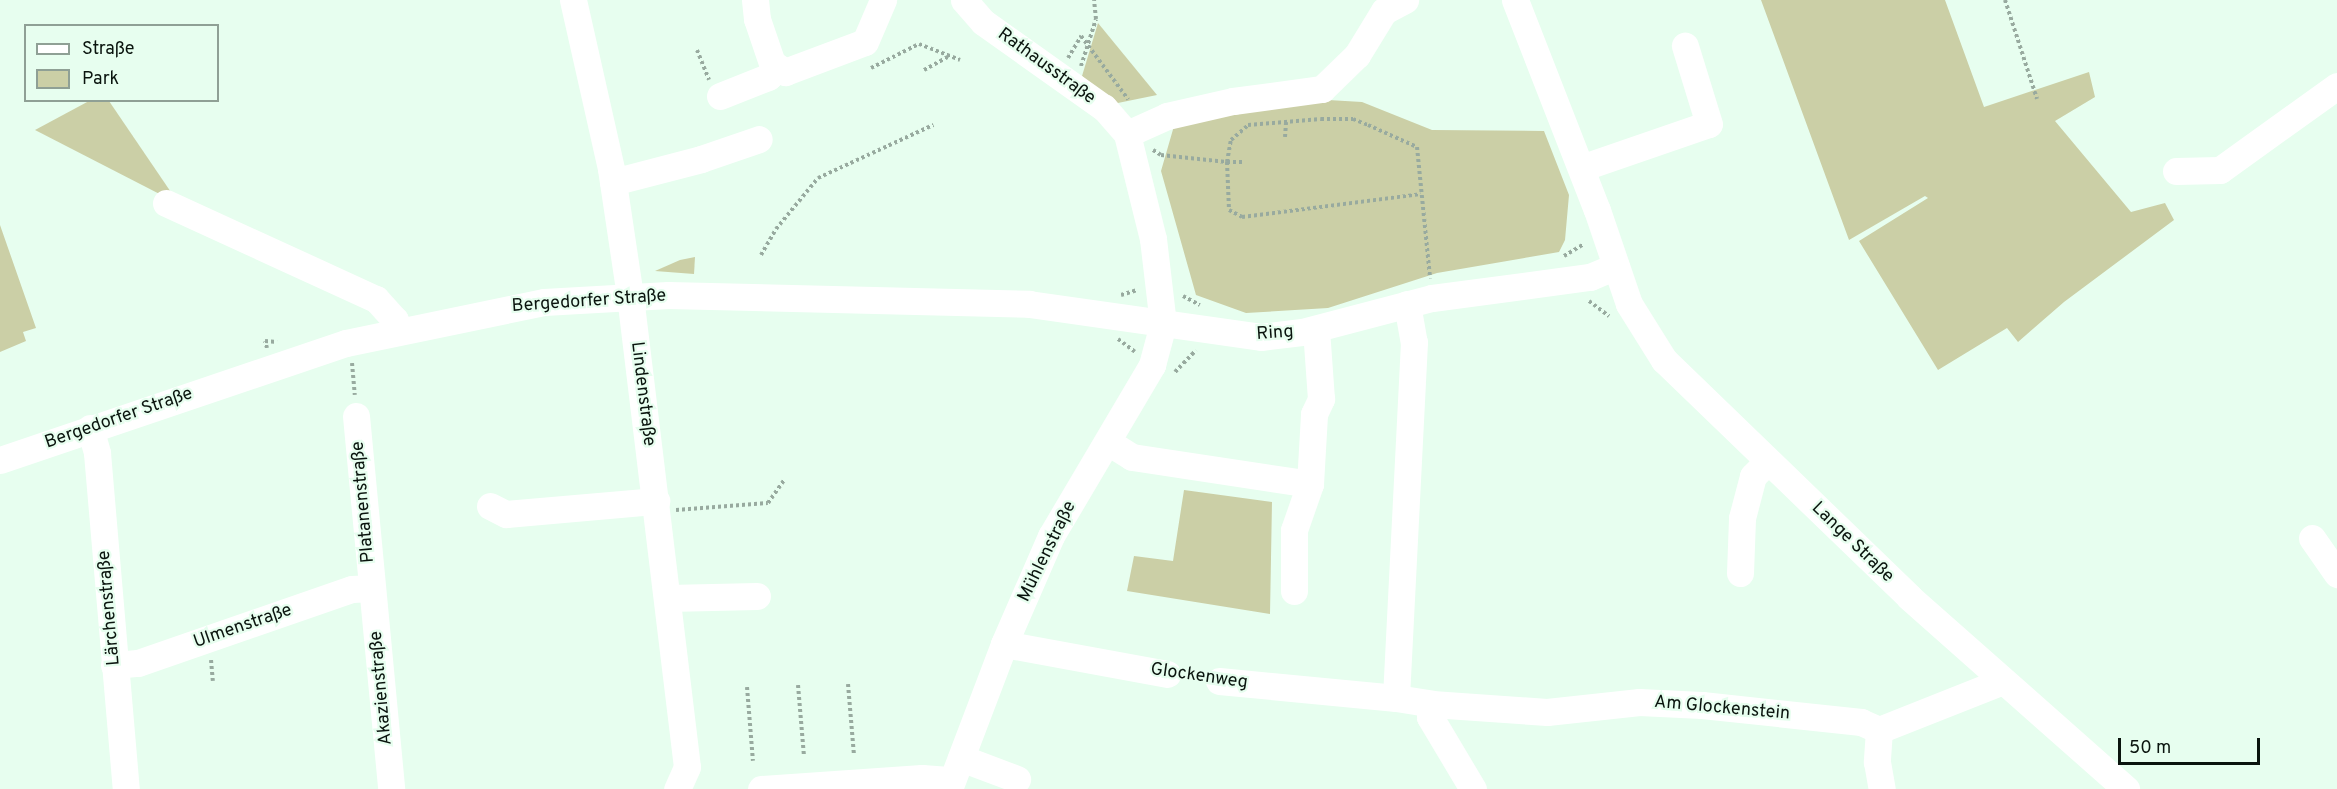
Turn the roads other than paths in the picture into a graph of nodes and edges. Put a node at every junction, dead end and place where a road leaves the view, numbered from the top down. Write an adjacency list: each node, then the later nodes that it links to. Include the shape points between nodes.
1 (573, 0): 15 (street, Lindenstraße)
2 (755, 0): 8 (street, via 762,34)
3 (883, 0): 8 (street, via 873,28 855,48 795,70)
4 (964, 0): 11 (street, Rathausstraße, via 983,22)
5 (1515, 0): 13 (street)
6 (1390, 4): 11 (street, via 1357,55 1322,89 1233,101)
7 (1685, 46): 13 (street, via 1709,124)
8 (778, 69): 10 (street, via 768,77)
9 (2337, 86): 14 (street, via 2220,170)
10 (720, 96)
11 (1136, 129): 20 (street)
12 (759, 139): 15 (street)
13 (1581, 168): 17 (street)
14 (2176, 171)
15 (613, 182): 18 (street, Lindenstraße)
16 (166, 203): 22 (street, via 376,299 395,320)
17 (1616, 266): 19 (street, Ring, via 1590,277 1491,288); 27 (street, Lange Straße, via 1633,313 1664,360)
18 (630, 296): 20 (street, Bergedorfer Straße, via 1029,304); 22 (street, Bergedorfer Straße, via 544,302); 30 (street, Lindenstraße)
19 (1407, 304): 21 (street, Ring); 43 (street, via 1414,342)
20 (1162, 324): 21 (street, Ring, via 1261,336); 25 (street, Mühlenstraße, via 1152,365)
21 (1316, 329): 28 (street, via 1321,399 1314,414)
22 (398, 330): 24 (street, Bergedorfer Straße, via 346,343)
23 (356, 416): 34 (street, Platanenstraße)
24 (90, 428): 26 (street, Bergedorfer Straße); 39 (street, Lärchenstraße, via 97,453)
25 (1108, 441): 28 (street, via 1132,457); 38 (street, Mühlenstraße, via 1052,536)
26 (0, 460)
27 (1767, 462): 32 (street, via 1753,476 1742,518); 42 (street, Lange Straße)
28 (1310, 484): 35 (street, via 1294,530)
29 (490, 506): 30 (street, via 506,514)
30 (656, 506): 37 (street, Lindenstraße)
31 (2312, 538): 33 (street)
32 (1740, 573)
33 (2337, 574)
34 (372, 588): 39 (street, Ulmenstraße, via 352,589 138,663); 49 (street, Akazienstraße)
35 (1294, 591)
36 (757, 596): 37 (street)
37 (668, 598): 50 (street, Lindenstraße, via 687,767)
38 (1004, 644): 40 (street, Glockenweg); 46 (street, Mühlenstraße)
39 (114, 665): 48 (street, Lärchenstraße)
40 (1167, 674)
41 (1219, 681): 43 (street, Glockenweg)
42 (2000, 682): 45 (street); 54 (street, Lange Straße)
43 (1396, 698): 44 (street, Am Glockenstein)
44 (1432, 704): 45 (street, Am Glockenstein, via 1547,712 1639,702 1702,705 1861,722); 52 (street, via 1430,717)
45 (1879, 730): 53 (street, via 1877,762)
46 (954, 776): 47 (street); 51 (street)
47 (1017, 778)
48 (126, 789)
49 (392, 789)
50 (677, 789)
51 (761, 789)
52 (1473, 789)
53 (1882, 789)
54 (2126, 789)

